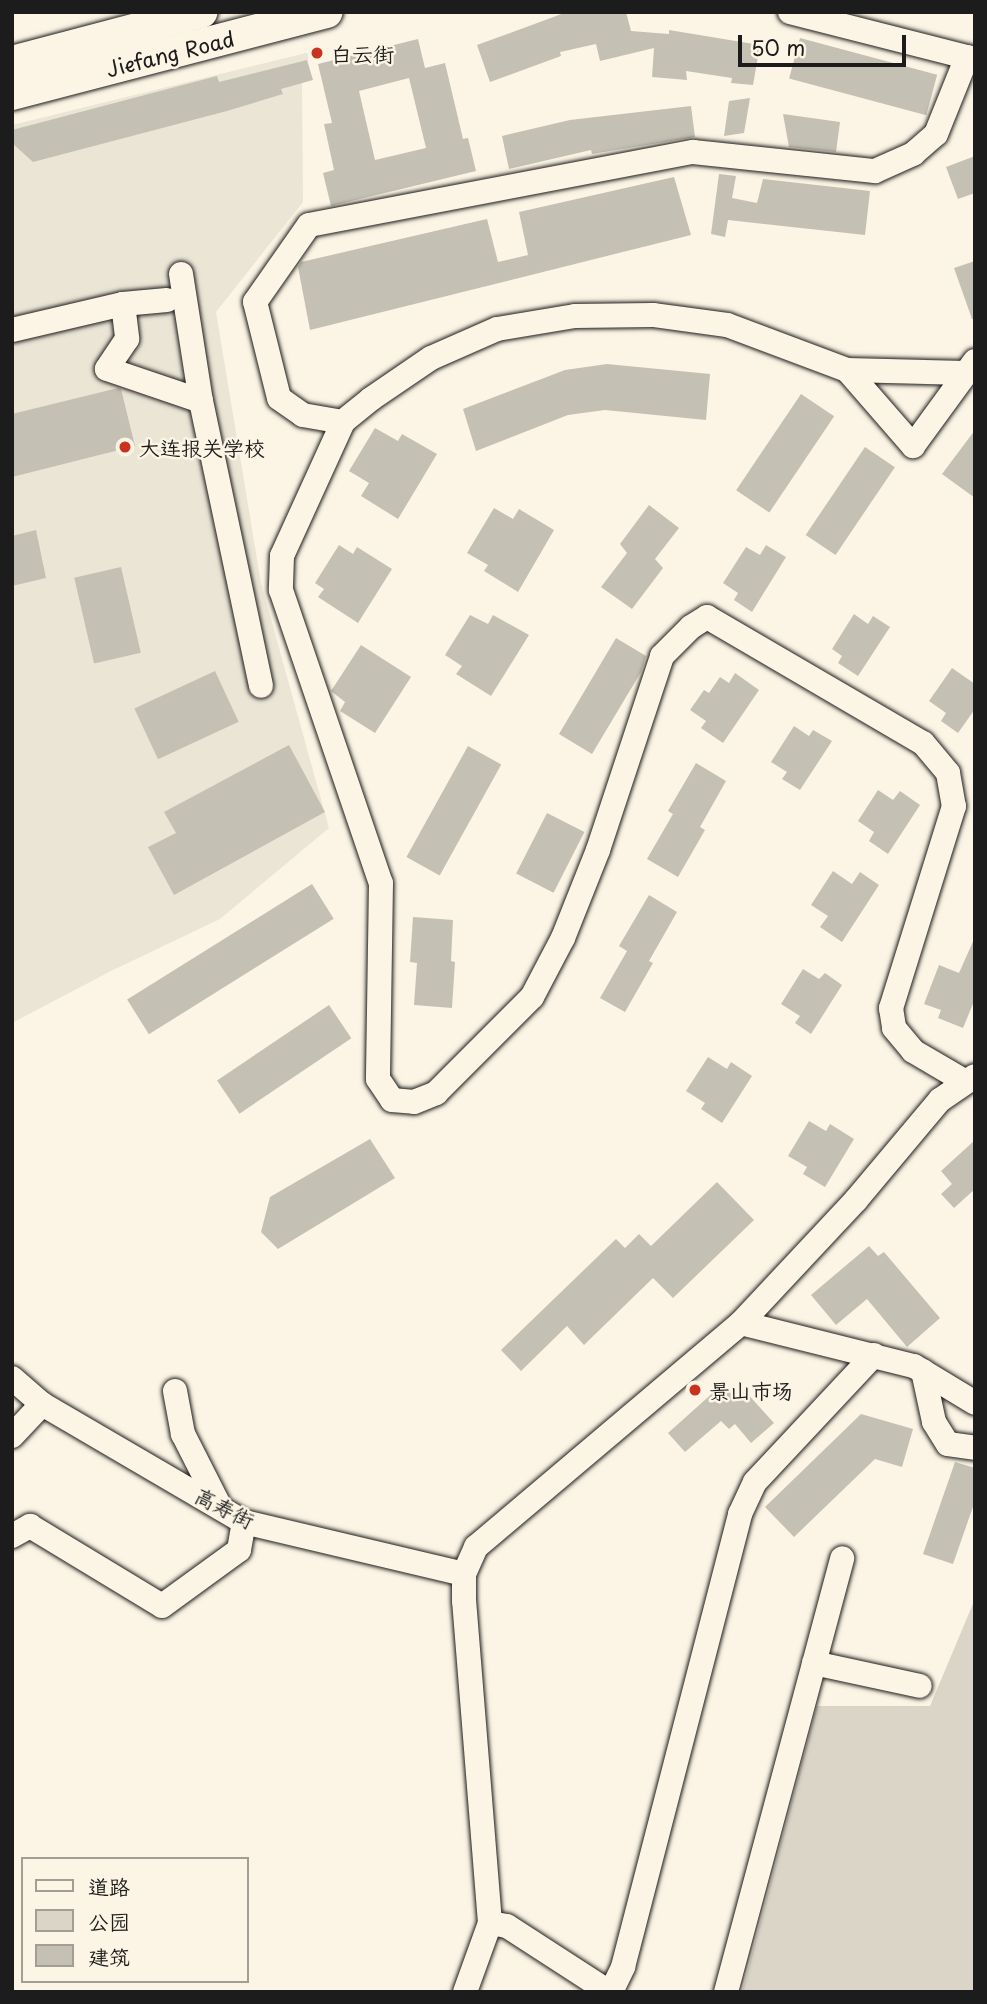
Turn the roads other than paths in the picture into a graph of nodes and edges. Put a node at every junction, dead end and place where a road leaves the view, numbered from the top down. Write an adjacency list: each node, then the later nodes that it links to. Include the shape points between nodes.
1 (201, 12): 5 (main road, Jiefang Road)
2 (327, 12): 6 (main road, Jiefang Road)
3 (790, 12): 4 (street)
4 (971, 58): 14 (street, via 936,134 913,154 875,171 693,152 309,225 255,302 279,398 303,415)
5 (12, 62)
6 (12, 94)
7 (181, 274): 13 (street)
8 (167, 300): 9 (street)
9 (123, 304): 10 (street); 13 (street, via 127,339 107,369)
10 (12, 330)
11 (970, 367): 12 (street); 12 (street, via 913,446)
12 (847, 370): 14 (street, via 727,325 653,315 575,316 497,329 431,358)
13 (201, 401): 15 (street)
14 (343, 422): 16 (street, via 282,556 281,590 381,883 378,1079 392,1101 414,1102 436,1093 532,997 564,938 598,850 662,656 708,617 923,743 948,773 954,806 891,1008 894,1028 913,1051)
15 (261, 686)
16 (970, 1079): 17 (street, via 940,1100 856,1200)
17 (741, 1323): 18 (street); 30 (street, via 476,1547)
18 (874, 1355): 19 (street); 35 (street, via 755,1482 740,1514 623,1966)
19 (923, 1371): 22 (street); 25 (street, via 934,1422 948,1444)
20 (12, 1378): 23 (street, 高寿街)
21 (175, 1391): 26 (street, via 183,1434)
22 (975, 1403)
23 (42, 1404): 24 (street); 26 (street, 高寿街)
24 (12, 1436)
25 (975, 1448)
26 (220, 1507): 27 (street, 高寿街)
27 (244, 1522): 28 (street, via 239,1550 162,1606 30,1526); 30 (street, 高寿街)
28 (12, 1536)
29 (842, 1559): 31 (street)
30 (464, 1574): 33 (street)
31 (814, 1663): 32 (street); 36 (street)
32 (920, 1686)
33 (490, 1923): 34 (street); 35 (street, via 507,1926)
34 (465, 1992)
35 (610, 1992)
36 (726, 1992)

